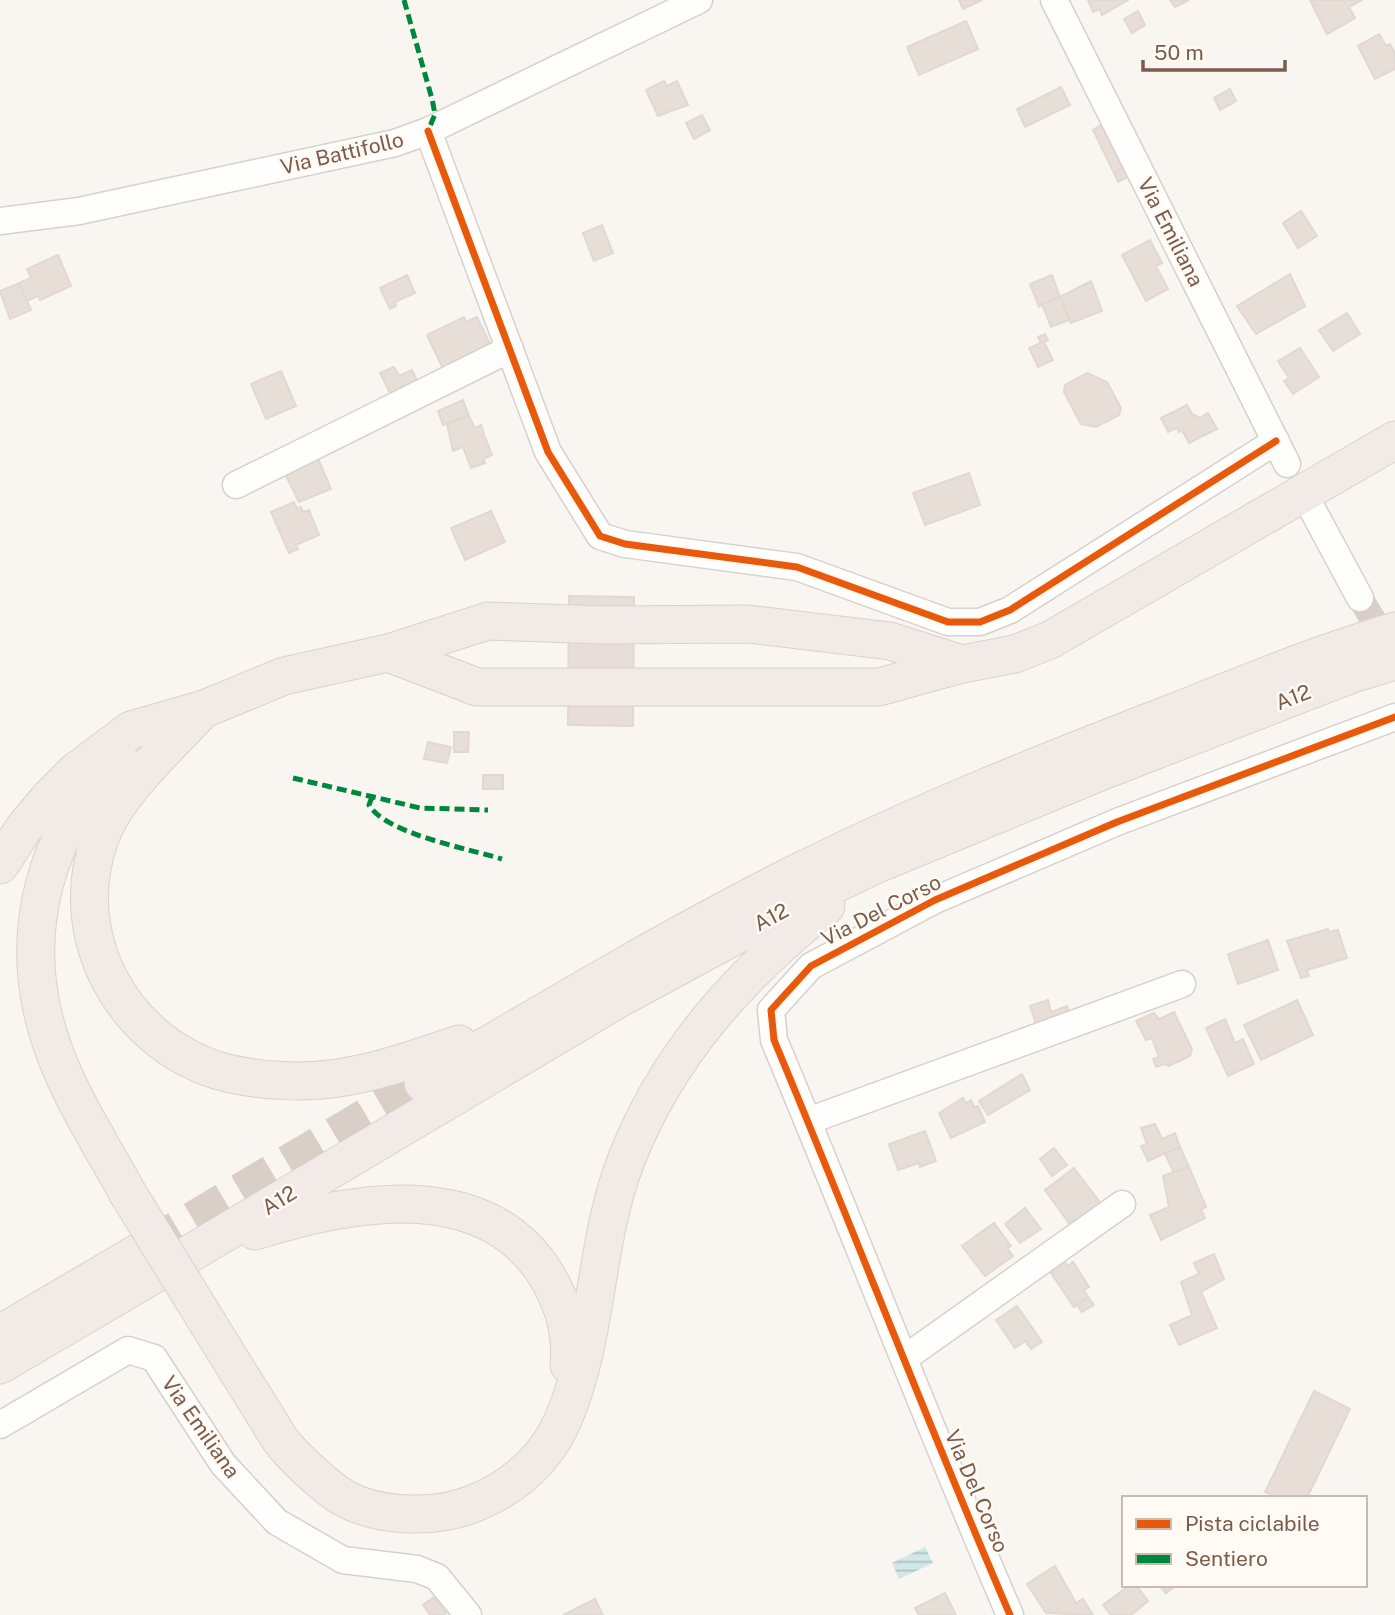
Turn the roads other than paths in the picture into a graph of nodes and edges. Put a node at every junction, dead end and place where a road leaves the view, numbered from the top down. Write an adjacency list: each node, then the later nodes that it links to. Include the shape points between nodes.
1 (699, 0): 3 (street, Via Battifollo)
2 (1054, 0): 5 (street, Via Emiliana, via 1281,452 1010,610 980,622 948,622 797,567 625,544 600,536 548,452)
3 (428, 131): 4 (street, Via Battifollo, via 105,205); 5 (street)
4 (0, 221)
5 (510, 349): 7 (street)
6 (1395, 440): 13 (highway, via 1074,628 1015,654)
7 (236, 485)
8 (1310, 505): 9 (street)
9 (1360, 598)
10 (1395, 631): 19 (highway, A12 / A12, via 1338,648 1087,746 865,841 780,882)
11 (388, 653): 13 (highway, via 477,687 879,687); 13 (highway, via 488,621 748,624 890,641); 14 (highway, via 284,676)
12 (1395, 661): 17 (highway, A12 / A12, via 1100,772)
13 (962, 664)
14 (204, 709): 16 (highway, via 131,730 105,748 49,798); 19 (highway, via 116,806 99,841 92,874 89,909 105,975 123,1005 150,1033 216,1070 302,1081 385,1068); 27 (highway, bridge, via 142,743 89,793 56,850 37,918 35,953 47,1030 68,1081 127,1192 286,1448 344,1498 402,1516 458,1510 504,1491 546,1451)
15 (1395, 718): 21 (street, Via Del Corso, via 1093,833 934,900 811,966 771,1010 775,1040)
16 (0, 865)
17 (875, 865): 23 (highway, A12 / A12, via 620,998); 27 (highway, via 779,944 716,1009 657,1094 627,1158 606,1224 582,1367)
18 (1182, 984): 21 (street)
19 (532, 1019): 20 (highway, A12 / A12)
20 (423, 1083)
21 (808, 1121): 25 (street, Via Del Corso)
22 (1122, 1204): 25 (street)
23 (172, 1256): 24 (highway, A12 / A12); 26 (highway, A12 / A12); 27 (highway, via 300,1217 368,1204 424,1204 477,1215 519,1243 541,1267 563,1304 571,1347)
24 (0, 1334)
25 (905, 1357): 30 (street, Via Del Corso)
26 (0, 1366)
27 (564, 1417)
28 (0, 1425): 29 (street, Via Emiliana, via 128,1350 153,1358 223,1464 276,1522 343,1560 417,1569 437,1577)
29 (468, 1615)
30 (1010, 1615)

